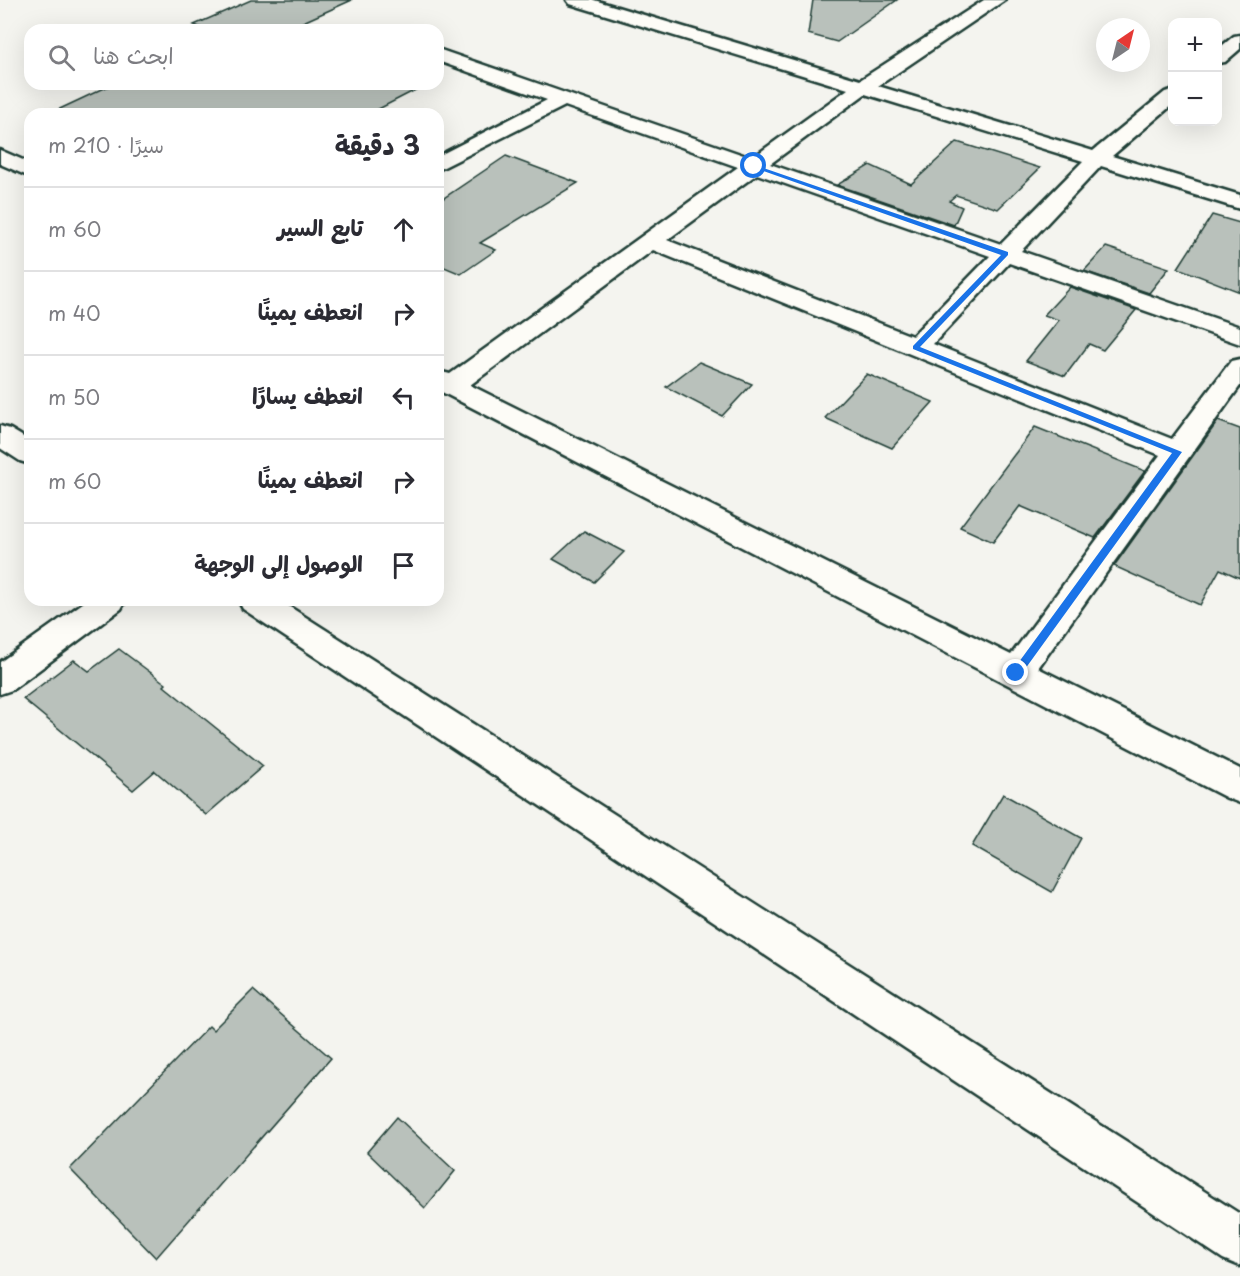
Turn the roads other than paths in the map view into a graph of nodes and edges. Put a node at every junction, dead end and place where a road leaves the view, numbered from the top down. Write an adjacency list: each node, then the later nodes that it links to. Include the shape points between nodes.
1 (576, 0): 6 (street)
2 (996, 0): 6 (street)
3 (1240, 40): 4 (street)
4 (1222, 55)
5 (444, 56): 7 (street)
6 (863, 87): 10 (street); 12 (street)
7 (563, 99): 11 (street); 12 (street)
8 (1168, 100): 10 (street)
9 (0, 156): 13 (street)
10 (1097, 158): 14 (street); 16 (street)
11 (444, 161)
12 (754, 166): 15 (street); 16 (street)
13 (24, 168)
14 (1240, 202)
15 (650, 241): 18 (street); 20 (street)
16 (1005, 254): 17 (street); 18 (street)
17 (1240, 336)
18 (915, 348): 23 (street)
19 (1240, 367): 23 (street)
20 (445, 382): 26 (street)
21 (0, 435): 22 (street)
22 (24, 450)
23 (1178, 452): 26 (street)
24 (102, 606): 27 (street)
25 (263, 606): 29 (street)
26 (1016, 673): 28 (street)
27 (0, 680)
28 (1240, 787)
29 (1240, 1242)

